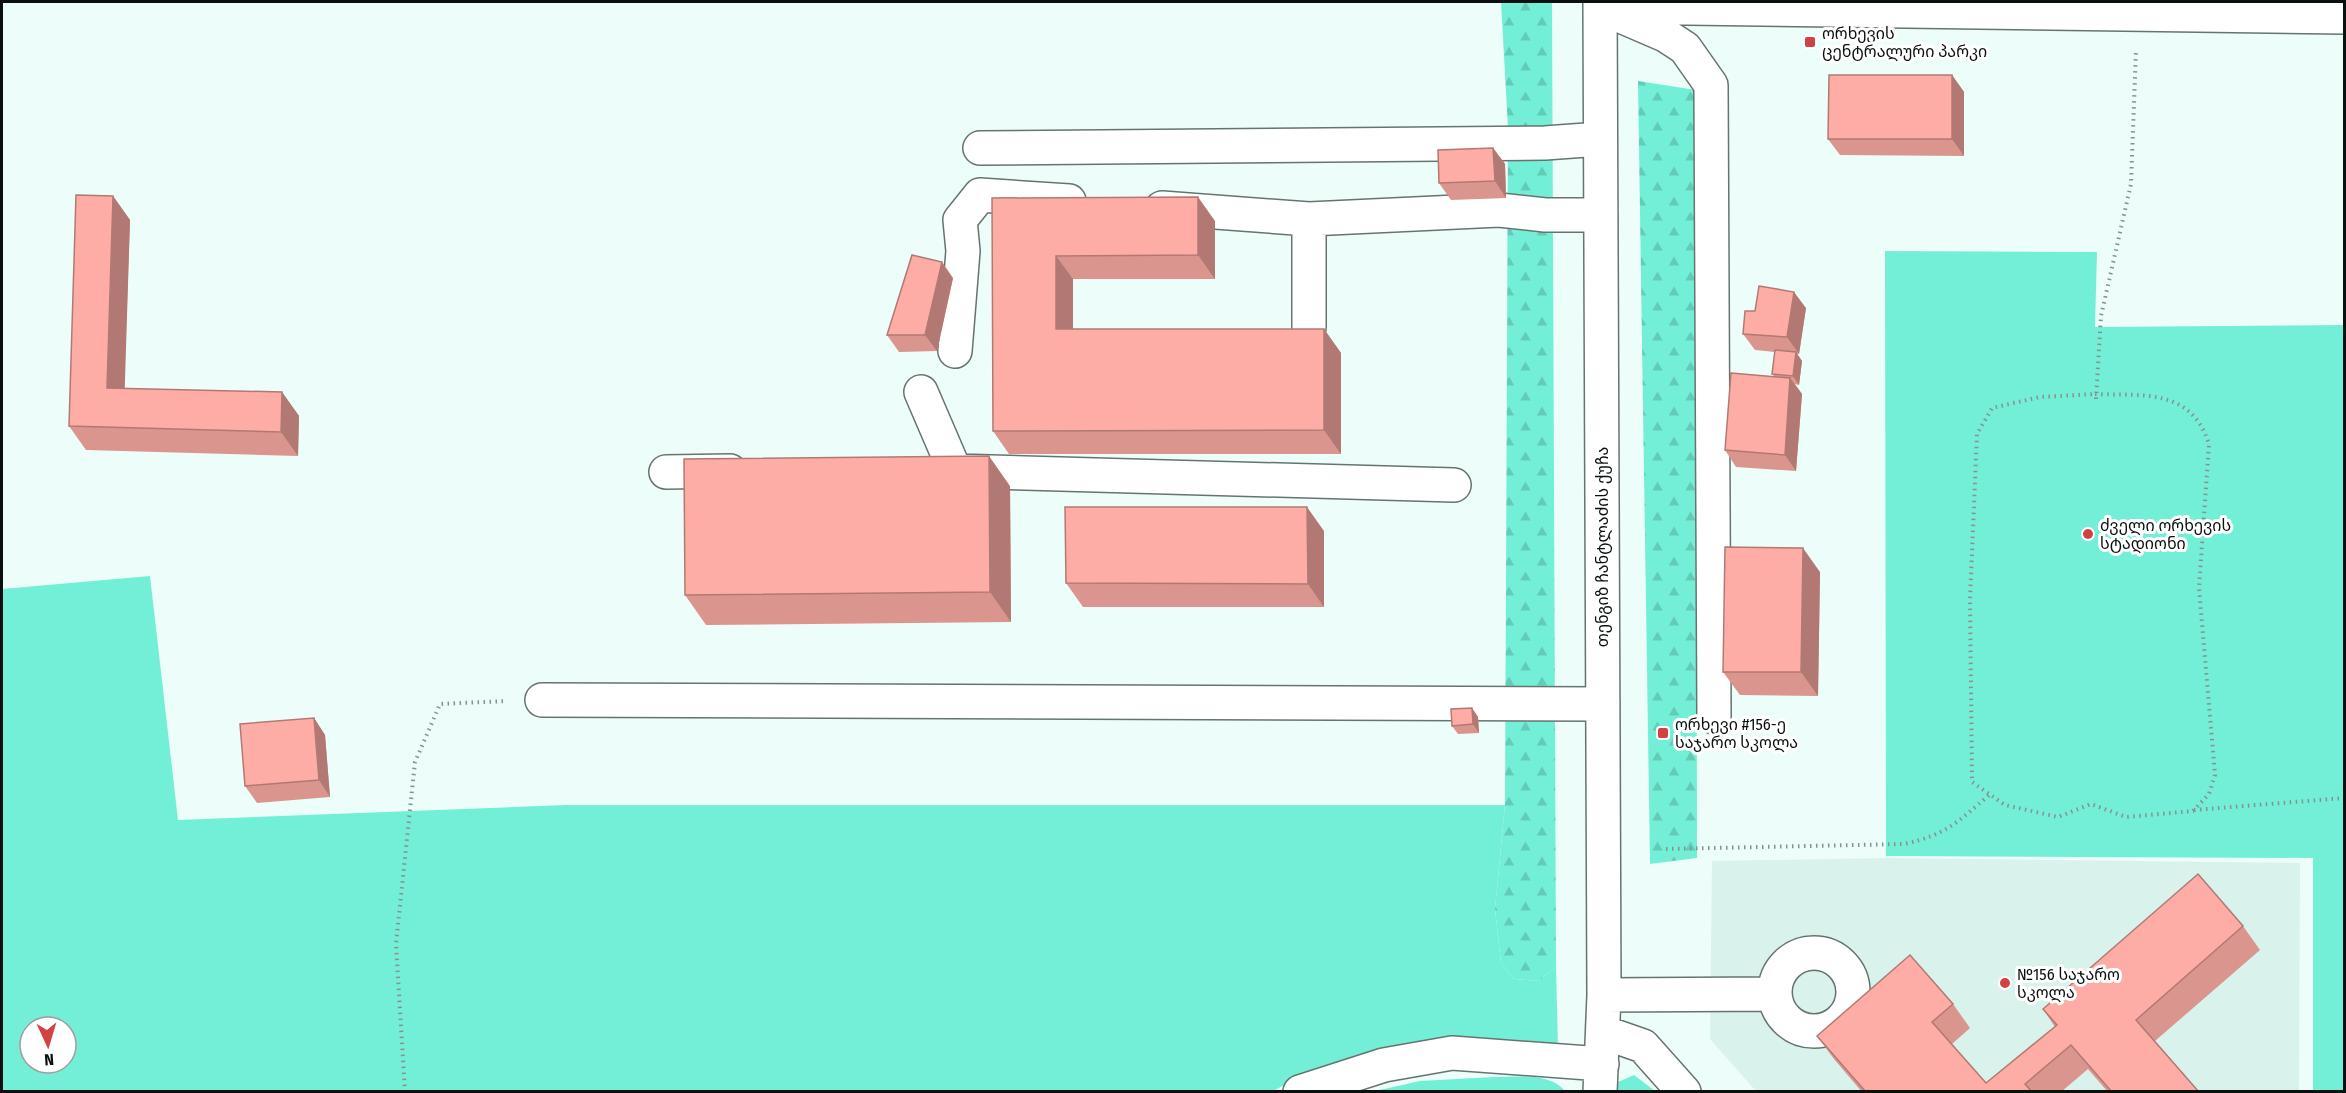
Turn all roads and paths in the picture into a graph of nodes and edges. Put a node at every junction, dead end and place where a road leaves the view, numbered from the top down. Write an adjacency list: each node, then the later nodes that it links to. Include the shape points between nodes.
1 (1600, 4): 2 (street); 4 (street, თენგიზ ჩანტლაძის ქუჩა); 21 (street, via 1685,48 1711,85)
2 (2138, 14): 3 (street); 13 (path, via 2131,184 2101,316)
3 (2344, 17)
4 (1600, 139): 5 (street, via 1545,143); 8 (street, თენგიზ ჩანტლაძის ქუჩა)
5 (980, 148)
6 (1097, 203): 11 (street, via 980,195 960,220 963,251)
7 (1133, 206): 9 (street)
8 (1601, 215): 9 (street, via 1499,210); 20 (street, თენგიზ ჩანტლაძის ქუჩა)
9 (1309, 219): 10 (street)
10 (1309, 327)
11 (955, 351)
12 (921, 392): 16 (street)
13 (2096, 396): 22 (path, via 2040,397 1992,408 1977,434 1971,600 1972,782); 24 (path, via 2173,399 2203,424 2209,444 2199,588 2215,775 2209,794)
14 (758, 471): 17 (street)
15 (920, 471): 16 (street)
16 (955, 471): 18 (street)
17 (666, 472)
18 (1454, 485)
19 (542, 700): 20 (street); 30 (path, via 440,704 415,762 396,944)
20 (1603, 704): 27 (street, თენგიზ ჩანტლაძის ქუჩა)
21 (1714, 717)
22 (1989, 795): 24 (path, via 2004,805 2058,817 2091,804 2126,816); 25 (path, via 1955,825 1932,838 1904,844)
23 (2344, 798): 24 (path)
24 (2193, 811)
25 (1666, 849)
26 (1774, 994): 27 (street)
27 (1604, 995): 28 (street, თენგიზ ჩანტლაძის ქუჩა)
28 (1603, 1032): 29 (street, თენგიზ ჩანტლაძის ქუჩა); 32 (street, via 1643,1046)
29 (1601, 1078): 31 (street, via 1452,1053 1384,1065)
30 (405, 1092)
31 (1300, 1092)
32 (1684, 1092)

